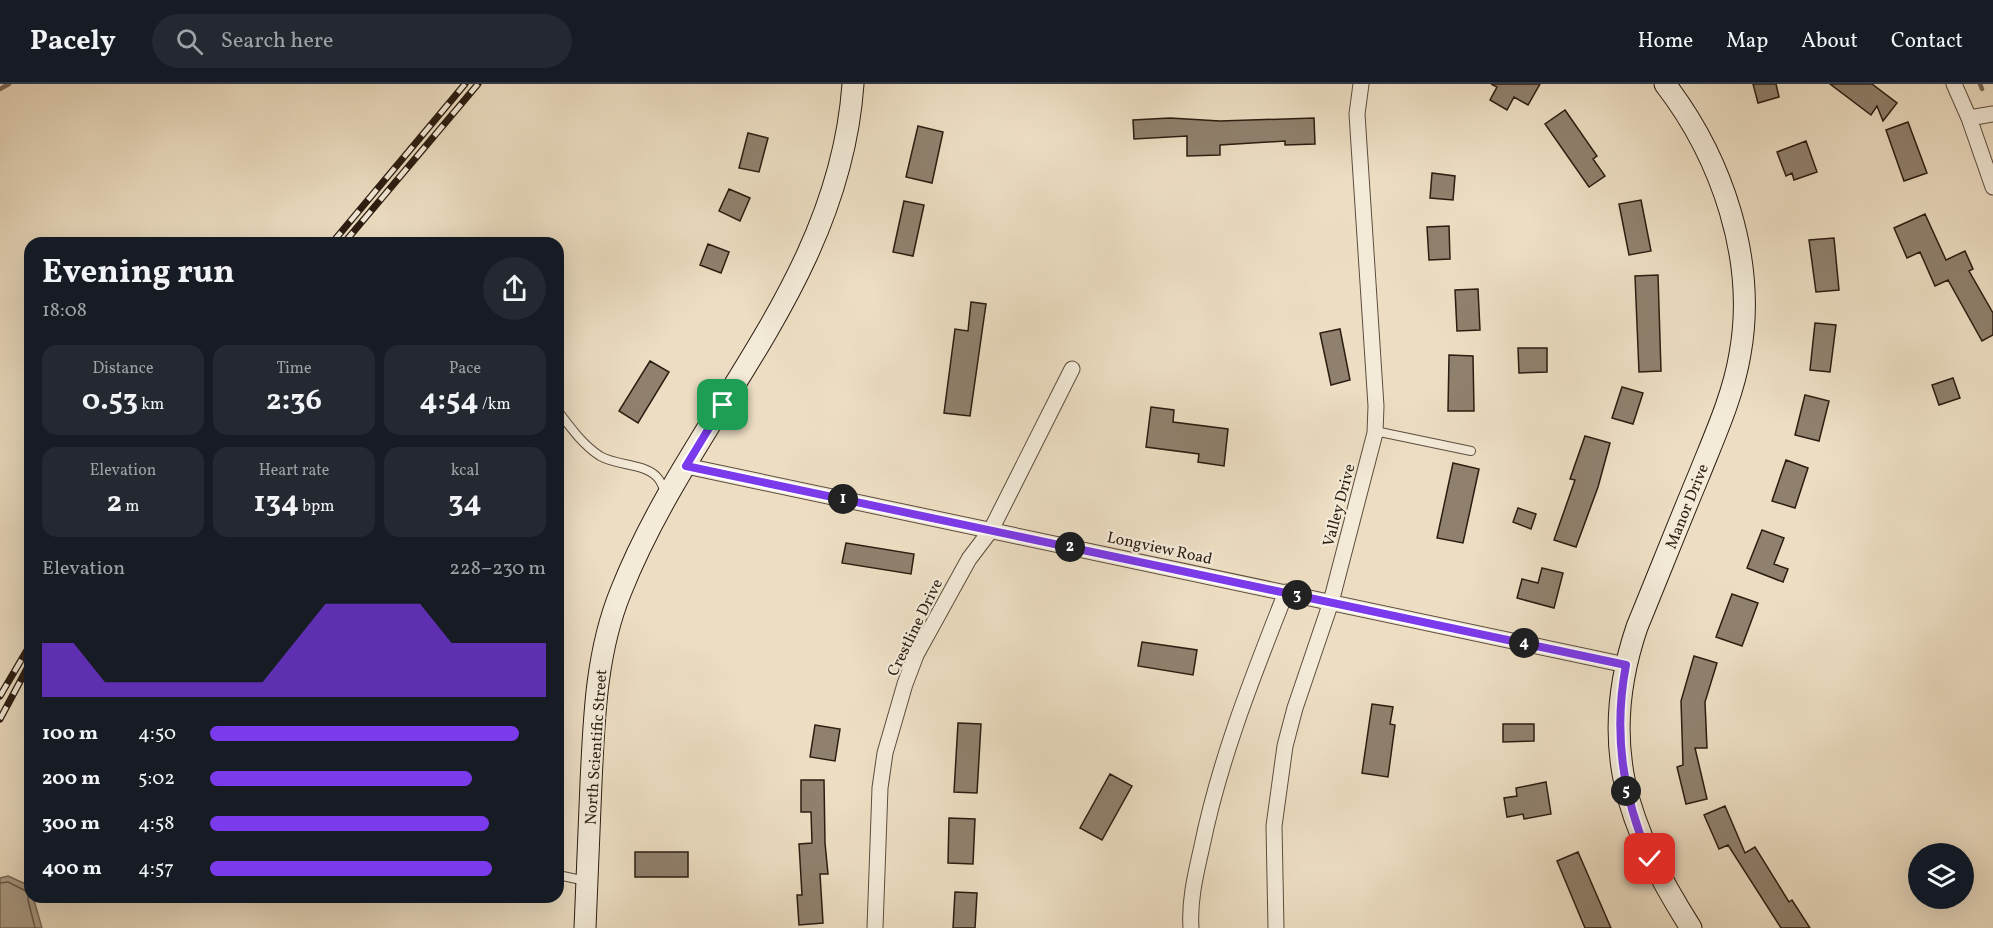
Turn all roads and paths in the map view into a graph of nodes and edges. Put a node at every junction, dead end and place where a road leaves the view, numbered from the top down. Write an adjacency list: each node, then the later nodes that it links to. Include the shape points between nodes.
1 (853, 84): 12 (street, North Scientific Street, via 837,170 813,244 780,311)
2 (1361, 84): 10 (street, Valley Drive, via 1357,114)
3 (1665, 84): 17 (street, Manor Drive, via 1707,154 1727,205 1741,266 1743,330 1728,401 1637,627)
4 (1954, 84): 6 (street)
5 (1993, 114): 6 (street)
6 (1969, 118): 7 (street)
7 (1993, 187)
8 (1072, 369): 14 (street, Crestline Drive)
9 (564, 418): 13 (lane, via 600,456 657,477)
10 (1375, 431): 11 (lane); 16 (street, Valley Drive)
11 (1471, 452)
12 (686, 466): 13 (street, North Scientific Street); 14 (street, Longview Road)
13 (667, 495): 19 (street, North Scientific Street, via 620,593 601,661)
14 (991, 530): 15 (street, Longview Road); 21 (street, Crestline Drive, via 969,559 916,656 894,718 880,788)
15 (1286, 592): 16 (street, Longview Road); 22 (street, via 1219,771 1196,874)
16 (1331, 602): 17 (street, Longview Road); 23 (street, Valley Drive, via 1295,708 1280,775 1273,864)
17 (1626, 665): 24 (street, Manor Drive, via 1619,728 1626,793 1650,859)
18 (564, 876): 19 (lane)
19 (587, 881): 20 (street, North Scientific Street)
20 (585, 928)
21 (875, 928)
22 (1191, 928)
23 (1276, 928)
24 (1690, 928)

